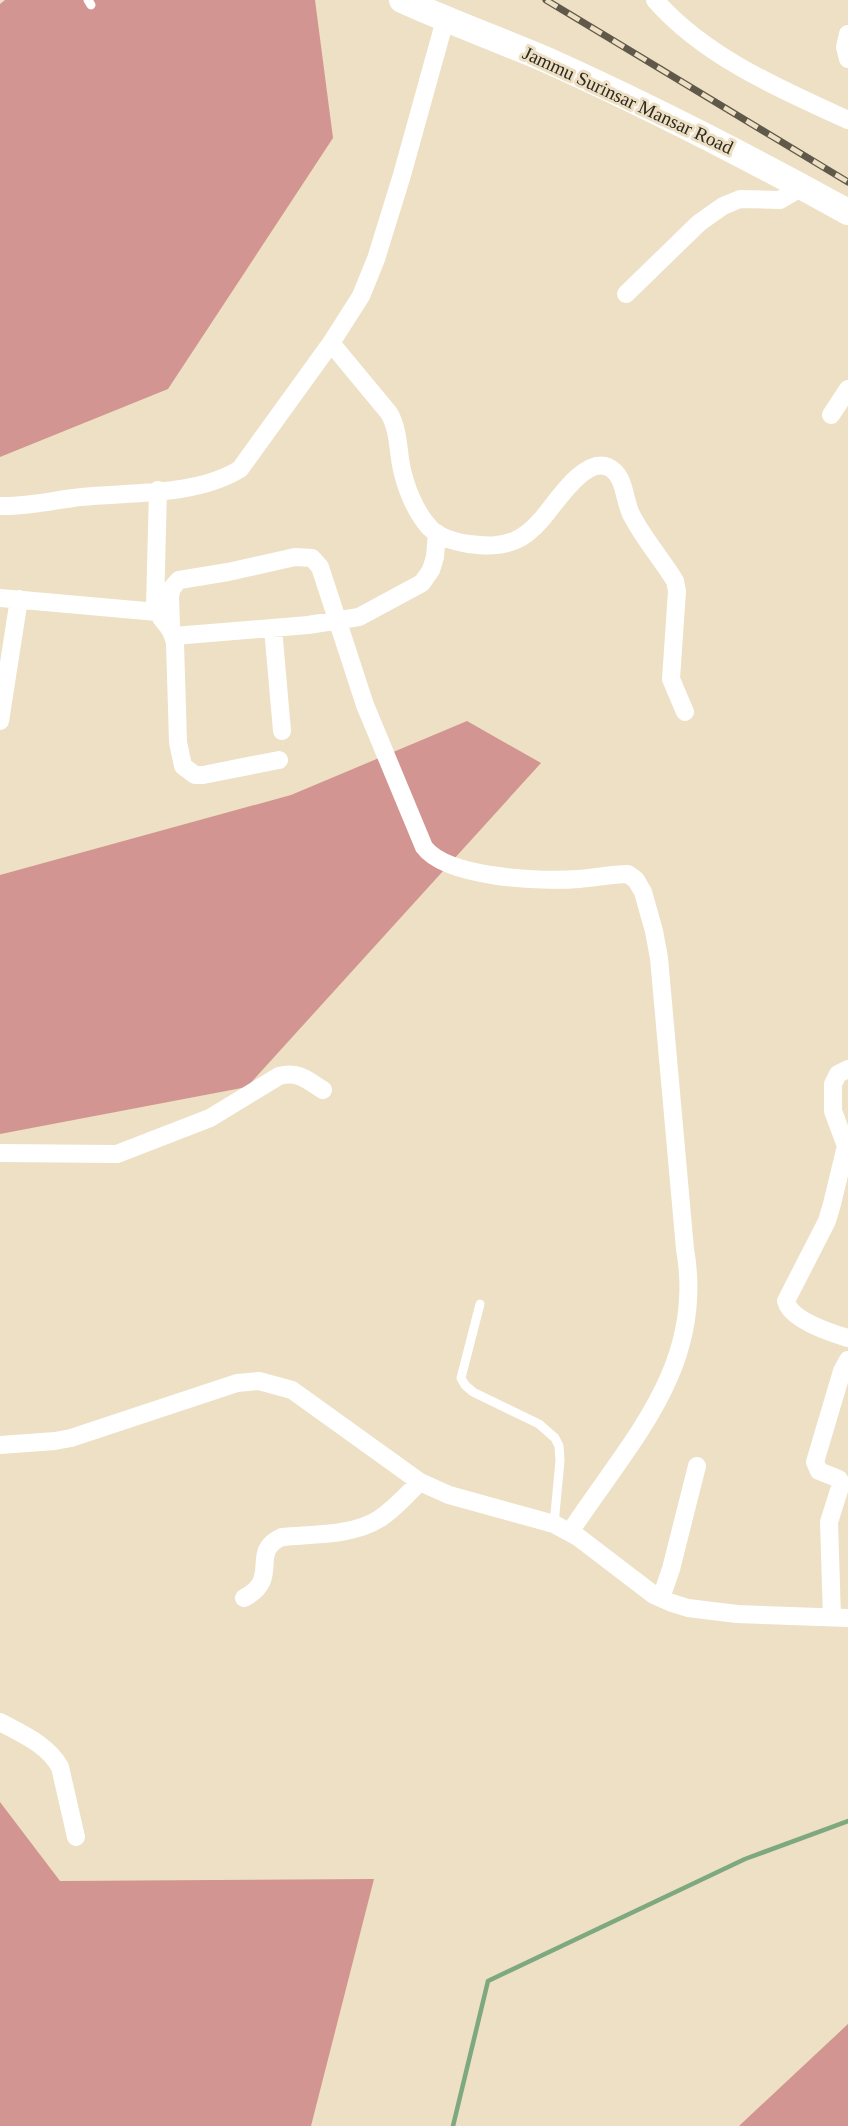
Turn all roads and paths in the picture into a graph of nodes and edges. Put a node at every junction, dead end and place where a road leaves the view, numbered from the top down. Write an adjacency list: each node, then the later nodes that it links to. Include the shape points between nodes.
1 (402, 0): 3 (main road, Jammu Surinsar Mansar Road)
2 (654, 0): 6 (street, via 690,33 743,68)
3 (453, 23): 7 (main road, Jammu Surinsar Mansar Road, via 547,60 724,144); 10 (street, via 376,260 361,296)
4 (848, 34): 5 (street)
5 (848, 59)
6 (848, 120)
7 (802, 187): 8 (main road, Jammu Surinsar Mansar Road); 9 (street, via 780,200 740,199 723,206 699,223)
8 (848, 212)
9 (626, 294)
10 (331, 343): 13 (street, via 240,468 224,479); 15 (street, via 392,419 407,487 419,513)
11 (848, 389): 12 (street)
12 (831, 415)
13 (158, 490): 14 (street); 18 (street)
14 (0, 506)
15 (437, 533): 19 (street, via 435,557 422,583 370,613); 22 (street, via 464,543 500,546 529,532 587,471 596,466 614,471 630,512 675,581 671,679)
16 (0, 598): 17 (street)
17 (19, 599): 18 (street); 23 (street)
18 (157, 612): 21 (street)
19 (336, 622): 20 (street); 21 (street, via 320,567 308,556 179,580 170,596); 35 (street, via 365,705 430,856 511,878 550,881 628,874 643,892 654,931 689,1271 688,1311 673,1370 651,1414)
20 (273, 628): 21 (street); 24 (street)
21 (173, 632): 25 (street, via 183,766 203,775)
22 (685, 712)
23 (0, 721)
24 (282, 731)
25 (279, 760)
26 (848, 1069): 30 (street, via 838,1074 833,1084 833,1111 846,1146 832,1204 786,1304 794,1314)
27 (323, 1090): 28 (street, via 291,1073 279,1076 210,1118 117,1154)
28 (0, 1153)
29 (480, 1304): 35 (lane, via 461,1378 472,1392 539,1424 555,1438)
30 (848, 1338)
31 (848, 1360): 38 (street, via 815,1462 819,1471 841,1484 829,1522)
32 (0, 1445): 34 (street, via 71,1438 192,1396 259,1381 292,1390)
33 (697, 1466): 37 (street)
34 (420, 1482): 35 (street); 36 (street, via 376,1521 344,1531 274,1540 265,1554 262,1583)
35 (562, 1528): 37 (street)
36 (244, 1598)
37 (661, 1598): 38 (street, via 688,1608 737,1614)
38 (840, 1618)
39 (0, 1722): 40 (street, via 55,1759)
40 (76, 1837)

